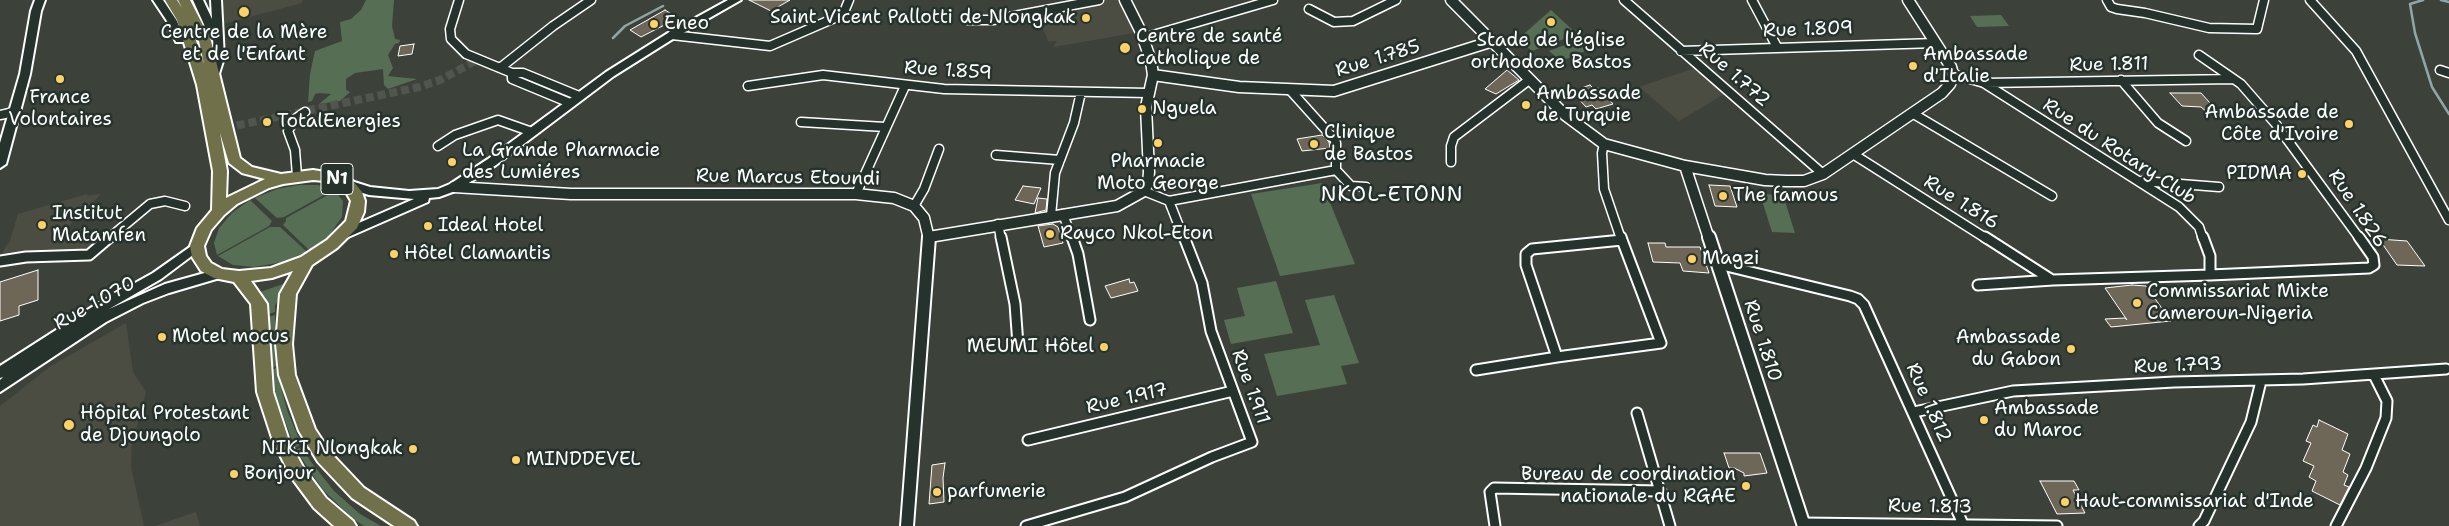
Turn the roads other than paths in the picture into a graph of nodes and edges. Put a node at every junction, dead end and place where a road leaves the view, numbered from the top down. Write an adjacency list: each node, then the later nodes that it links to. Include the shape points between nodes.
1 (158, 0): 27 (main road, via 180,40)
2 (171, 0): 27 (highway, via 183,20)
3 (184, 0): 37 (highway, N1, via 205,40)
4 (198, 0): 24 (main road, via 212,31)
5 (216, 0): 24 (main road)
6 (459, 0): 33 (street, via 450,39 466,54)
7 (591, 0): 33 (street)
8 (736, 0): 25 (main road)
9 (849, 0): 25 (street, via 844,12 837,17 770,46)
10 (1099, 0): 23 (street, via 993,20)
11 (1125, 0): 26 (street)
12 (1272, 0): 26 (street)
13 (1396, 0): 22 (street, via 1353,21 1334,22)
14 (1451, 0): 28 (street)
15 (1624, 0): 31 (street, Rue 1.772)
16 (1752, 0): 30 (street)
17 (1908, 0): 29 (street)
18 (2264, 0): 21 (street, via 2257,29 2209,28)
19 (2310, 0): 85 (street, via 2356,51)
20 (39, 2): 49 (main road, via 26,74)
21 (2109, 3)
22 (1308, 9)
23 (968, 20)
24 (217, 34): 37 (main road, via 220,58)
25 (672, 35): 48 (main road)
26 (1143, 38): 38 (street)
27 (189, 40): 82 (highway, via 204,85 220,171)
28 (1492, 42): 40 (street); 45 (street, Rue 1.785, via 1334,92)
29 (1936, 42): 30 (street, Rue 1.809); 36 (street)
30 (1777, 47): 31 (street, Rue 1.809)
31 (1681, 51): 67 (street, Rue 1.772)
32 (2199, 55): 39 (street, Rue 1.826)
33 (500, 68): 48 (street, via 512,73 512,79)
34 (2440, 70): 35 (street)
35 (2449, 73)
36 (1953, 74): 42 (street, Rue du Rotary Club); 51 (street, via 1942,93)
37 (214, 75): 69 (highway, N1, via 234,160 247,170)
38 (1153, 75): 45 (street, Rue 1.785, via 1207,84); 47 (street)
39 (2234, 79): 41 (street, Rue 1.811); 95 (street, Rue 1.826, via 2275,123 2311,170 2373,258 2374,265 2369,268)
40 (1529, 80): 57 (street, via 1565,115); 63 (street, via 1454,137)
41 (2121, 80): 42 (street, Rue 1.811); 56 (street, via 2158,124)
42 (1984, 84): 70 (street, Rue du Rotary Club)
43 (748, 86): 44 (street, Rue 1.859, via 823,75)
44 (905, 86): 46 (street, Rue 1.859); 54 (street)
45 (1290, 90): 66 (street, via 1334,139)
46 (1081, 92): 47 (street, Rue 1.859); 62 (street)
47 (1148, 93): 75 (street, via 1149,172)
48 (574, 99): 55 (main road)
49 (14, 112): 52 (street); 64 (main road)
50 (305, 112): 68 (street, via 288,131 295,150)
51 (1912, 113): 60 (street); 78 (street)
52 (0, 115)
53 (801, 122): 54 (street)
54 (886, 127): 77 (street)
55 (532, 132): 58 (street, via 498,120 455,135); 72 (main road)
56 (2186, 141)
57 (1604, 144): 65 (street); 89 (street, via 1604,189)
58 (438, 146)
59 (938, 150): 81 (street, via 924,190)
60 (1853, 154): 67 (street); 97 (street, Rue 1.816)
61 (996, 155): 62 (street)
62 (1060, 160): 84 (street, via 1055,173)
63 (1451, 162)
64 (0, 164)
65 (1685, 166): 67 (street, via 1765,180 1804,180); 93 (street, Rue 1.810)
66 (1336, 170): 73 (street, via 1351,186); 79 (street)
67 (1823, 174)
68 (297, 176): 69 (highway, N1); 71 (highway, N1, via 327,176)
69 (281, 179): 82 (highway, N1, via 248,192)
70 (2141, 181): 74 (street); 95 (street, Rue du Rotary Club, via 2179,207 2199,227 2210,256)
71 (348, 184): 76 (main road, via 395,194); 87 (highway, N1, via 355,192 357,212)
72 (454, 187): 76 (main road); 77 (street, Rue Marcus Etoundi, via 563,194)
73 (1366, 187)
74 (2219, 187)
75 (1144, 191): 79 (street); 83 (street, via 1117,206)
76 (438, 193): 87 (main road)
77 (856, 194): 81 (street, Rue Marcus Etoundi, via 894,198)
78 (2052, 196)
79 (1170, 201): 109 (street, Rue 1.911, via 1202,283 1211,331)
80 (185, 206): 91 (street, via 165,201 150,204 89,255)
81 (914, 206): 88 (street, via 924,218)
82 (219, 211): 90 (highway, N1, via 204,228)
83 (1063, 214): 84 (street); 99 (street, via 1078,254)
84 (1052, 216): 86 (street)
85 (2449, 219)
86 (998, 224): 88 (street); 100 (street, via 1015,304)
87 (342, 235): 92 (highway, N1)
88 (929, 237): 118 (street)
89 (1622, 240): 101 (street, via 1532,249 1526,254 1526,265); 101 (street, via 1661,343)
90 (197, 246): 94 (highway, via 206,267); 102 (main road, Rue 1.070, via 157,276)
91 (0, 261)
92 (306, 261): 96 (highway, N1, via 272,273); 117 (highway, N1, via 288,294 284,344 287,374 307,431 324,457 358,493)
93 (1718, 264): 110 (street, Rue 1.812, via 1858,299 1864,305); 114 (street, Rue 1.810, via 1746,358)
94 (219, 274): 96 (highway, N1); 108 (main road, Rue 1.070, via 138,300 77,334)
95 (2210, 276): 97 (street)
96 (239, 277): 116 (highway, via 259,304 265,392 281,441 297,472 320,503)
97 (2053, 280): 98 (street)
98 (1978, 286)
99 (1090, 320)
100 (1018, 345)
101 (1557, 358): 104 (street)
102 (6, 366): 105 (main road, Rue 1.070)
103 (2446, 369): 106 (street, Rue 1.793)
104 (1476, 370)
105 (0, 373)
106 (2374, 375): 107 (street, Rue 1.793); 124 (street, via 2387,401 2386,418 2366,468)
107 (2261, 381): 110 (street, Rue 1.793, via 2174,382 2013,391); 123 (street, via 2251,422)
108 (0, 387)
109 (1233, 392): 112 (street, Rue 1.917); 119 (street, Rue 1.911, via 1252,442 1212,457 1126,498)
110 (1914, 412): 115 (street, Rue 1.812)
111 (1637, 413): 113 (street)
112 (1028, 440)
113 (1661, 491): 120 (street, via 1494,488 1490,492); 121 (street)
114 (1803, 524): 115 (street, Rue 1.813)
115 (1964, 524): 122 (street, Rue 1.813)
116 (347, 526)
117 (408, 526)
118 (907, 526)
119 (1026, 526)
120 (1495, 526)
121 (1670, 526)
122 (2057, 526)
123 (2199, 526)
124 (2336, 526)

